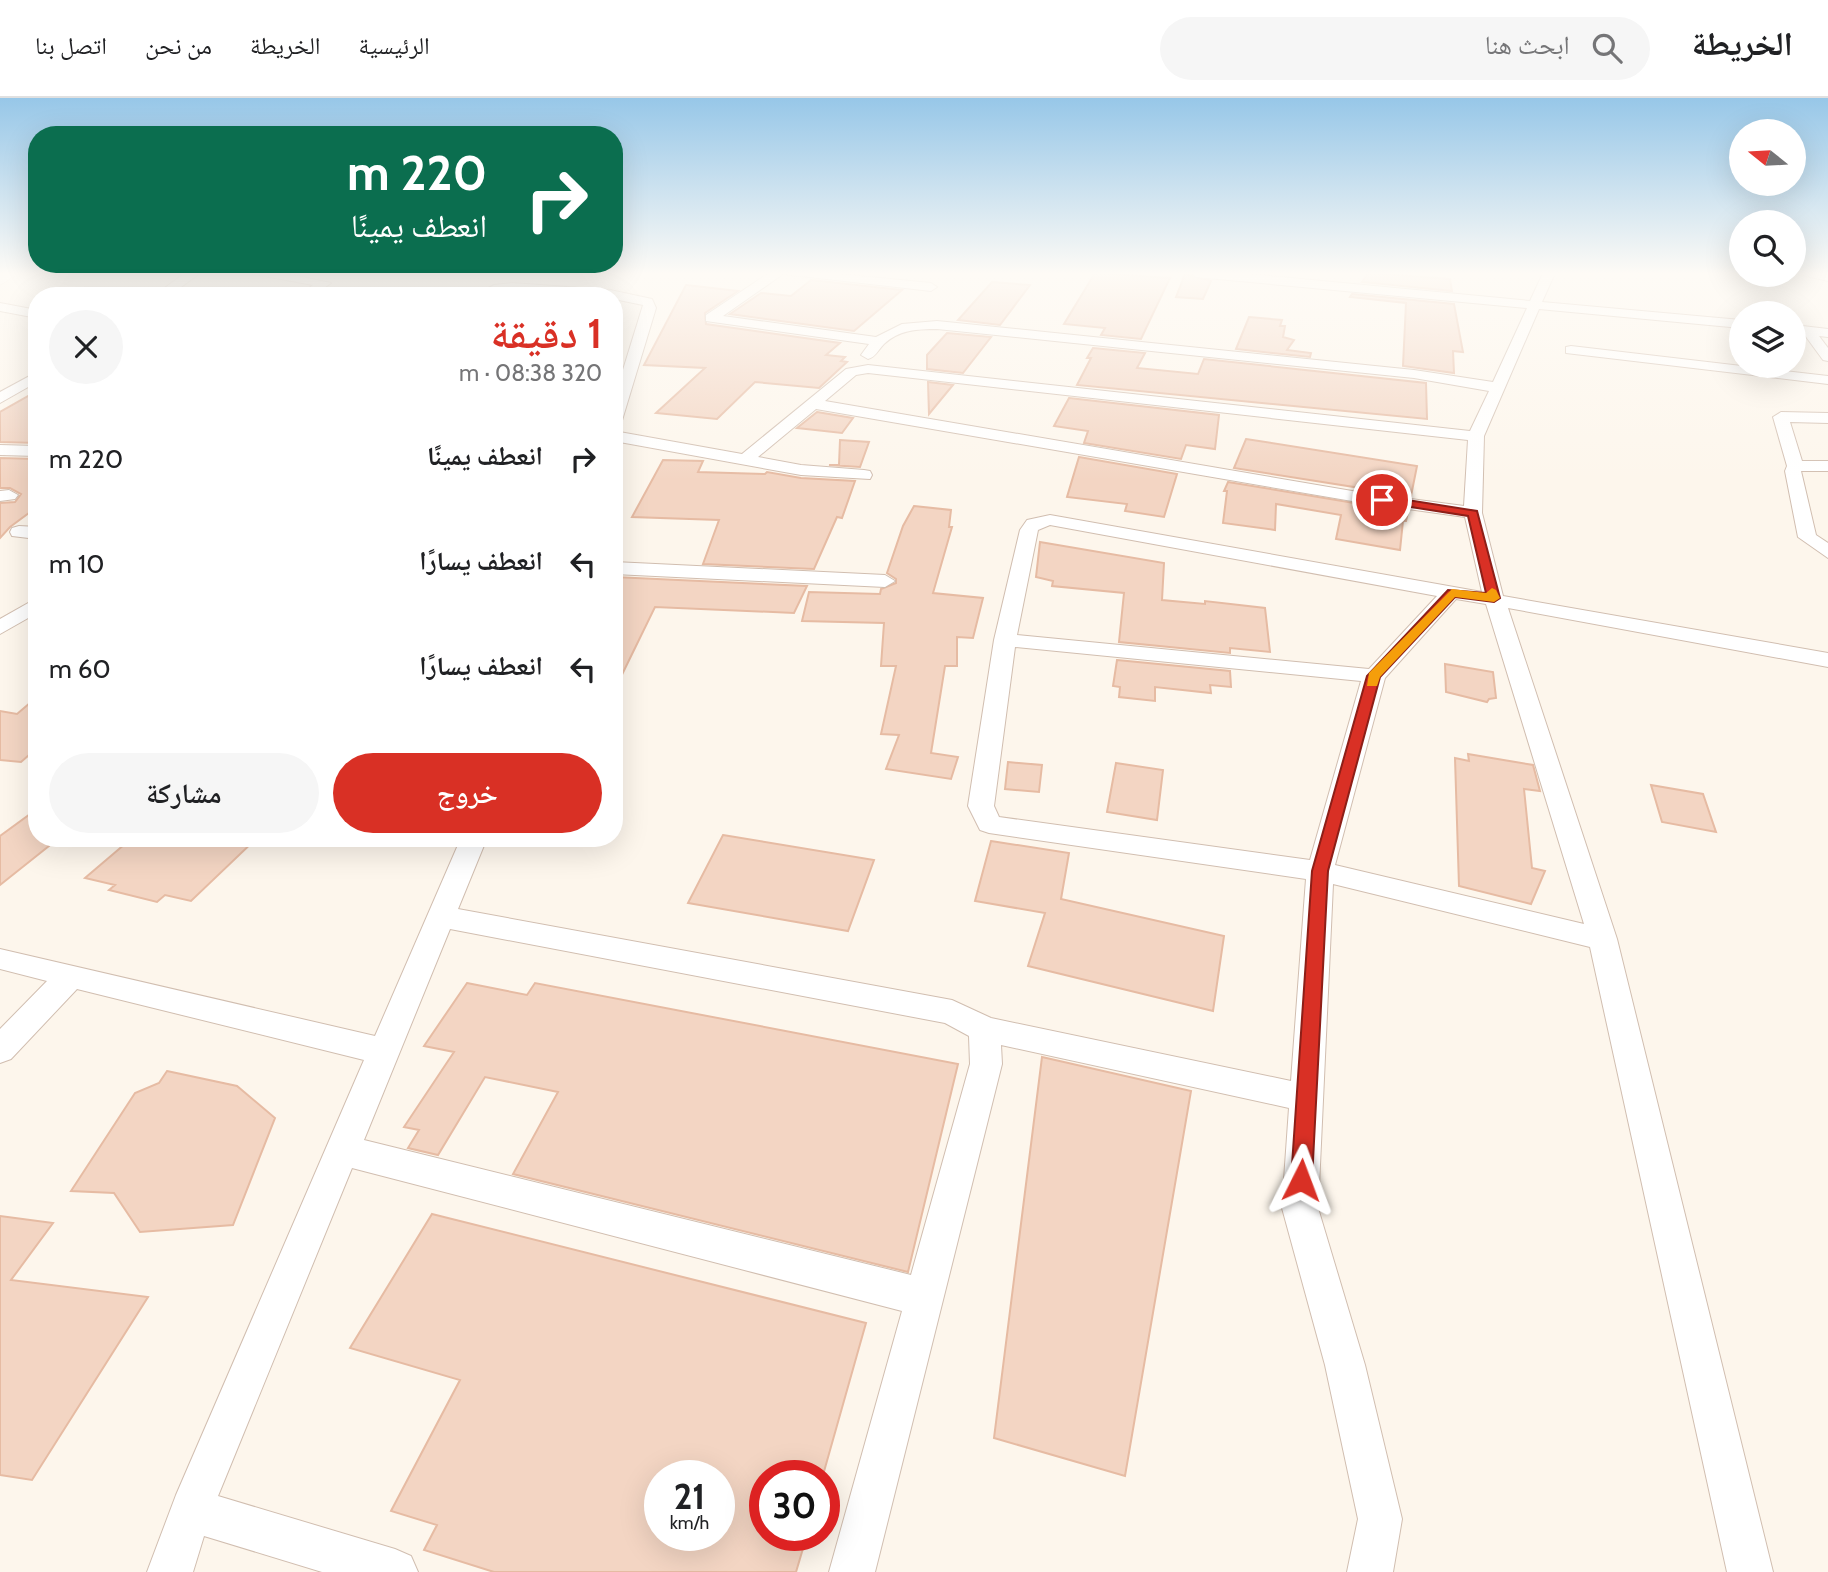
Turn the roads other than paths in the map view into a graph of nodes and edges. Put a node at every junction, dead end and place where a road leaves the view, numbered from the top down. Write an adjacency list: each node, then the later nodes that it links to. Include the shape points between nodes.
1 (876, 341): 7 (street)
2 (640, 342): 12 (street)
3 (1100, 342): 11 (street, via 1414,374)
4 (1519, 342): 11 (street)
5 (1813, 342): 8 (street)
6 (1571, 350): 9 (street)
7 (868, 355)
8 (1828, 357)
9 (1828, 380)
10 (28, 384): 13 (street)
11 (1500, 388): 16 (street, via 1490,400)
12 (623, 395)
13 (0, 398)
14 (816, 404): 16 (street, via 851,372 880,369); 20 (street); 24 (street)
15 (1828, 418): 21 (street, via 1781,416)
16 (1476, 436): 24 (street)
17 (623, 438): 20 (street)
18 (0, 450): 19 (street)
19 (28, 451)
20 (745, 460): 23 (street)
21 (1795, 466): 22 (street); 25 (street, via 1807,537)
22 (1828, 466)
23 (863, 475)
24 (1473, 513): 29 (street)
25 (1828, 552)
26 (623, 568): 27 (street)
27 (885, 581)
28 (1452, 593): 29 (street); 32 (street, via 1040,520 1029,530); 34 (street)
29 (1494, 598): 33 (street); 38 (street)
30 (28, 610): 31 (street)
31 (0, 628)
32 (1005, 640): 34 (street); 36 (street, via 981,806 989,824)
33 (1828, 660)
34 (1374, 676): 36 (street)
35 (470, 847): 37 (street)
36 (1320, 871): 38 (street); 44 (street)
37 (442, 917): 41 (street, via 952,1012); 43 (street)
38 (1603, 939): 52 (street)
39 (3, 960): 40 (street)
40 (71, 976): 42 (street); 43 (street)
41 (984, 1029): 44 (street); 46 (street, via 986,1064)
42 (0, 1050)
43 (386, 1052): 45 (street)
44 (1306, 1098): 51 (street, via 1300,1208 1345,1365 1380,1519)
45 (344, 1151): 46 (street); 47 (street)
46 (922, 1297): 50 (street)
47 (191, 1510): 48 (street); 49 (street)
48 (170, 1572)
49 (395, 1572)
50 (852, 1572)
51 (1370, 1572)
52 (1750, 1572)

